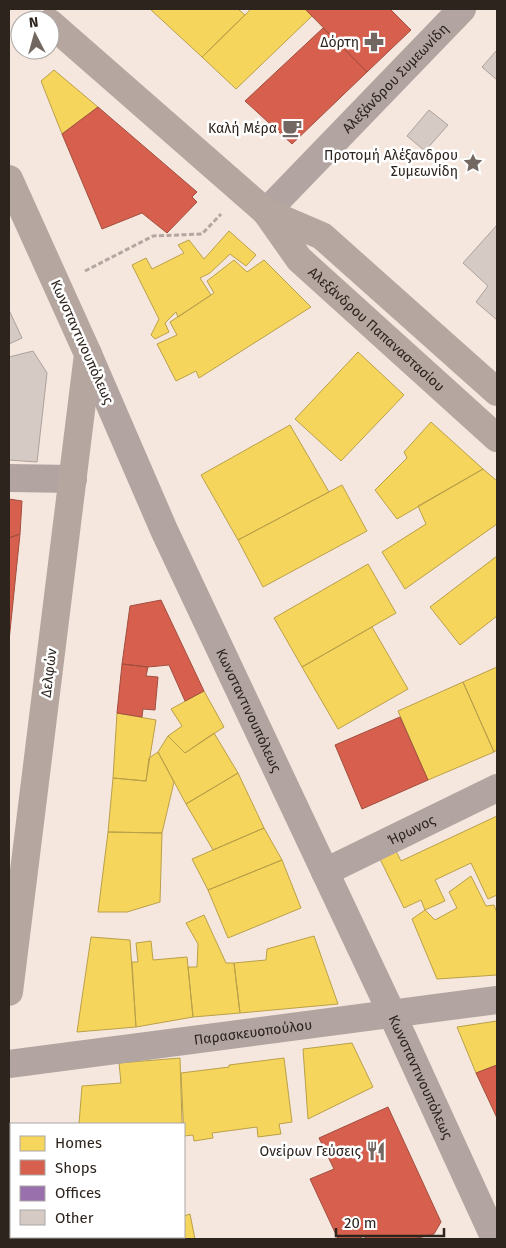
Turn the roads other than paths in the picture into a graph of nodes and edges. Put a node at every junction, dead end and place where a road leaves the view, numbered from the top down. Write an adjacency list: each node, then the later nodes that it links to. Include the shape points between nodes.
1 (462, 9): 4 (street, Αλεξάνδρου Συμεωνίδη)
2 (60, 32): 4 (main road, Αλεξάνδρου Παπαναστασίου)
3 (9, 179): 5 (main road, Κωνσταντινουπόλεως)
4 (266, 212): 6 (main road, Αλεξάνδρου Παπαναστασίου, via 322,236); 7 (main road, Αλεξάνδρου Παπαναστασίου, via 300,259)
5 (88, 354): 9 (main road, Δελφών); 11 (street, Κωνσταντινουπόλεως, via 164,530)
6 (497, 392)
7 (497, 438)
8 (9, 478): 9 (street)
9 (73, 479): 12 (main road, Δελφών)
10 (497, 788): 11 (street, Ήρωνος)
11 (325, 872): 14 (street, Κωνσταντινουπόλεως)
12 (9, 992)
13 (497, 1000): 14 (street, Παρασκευοπούλου)
14 (392, 1014): 15 (street, Παρασκευοπούλου); 16 (street, Κωνσταντινουπόλεως)
15 (9, 1064)
16 (495, 1239)

